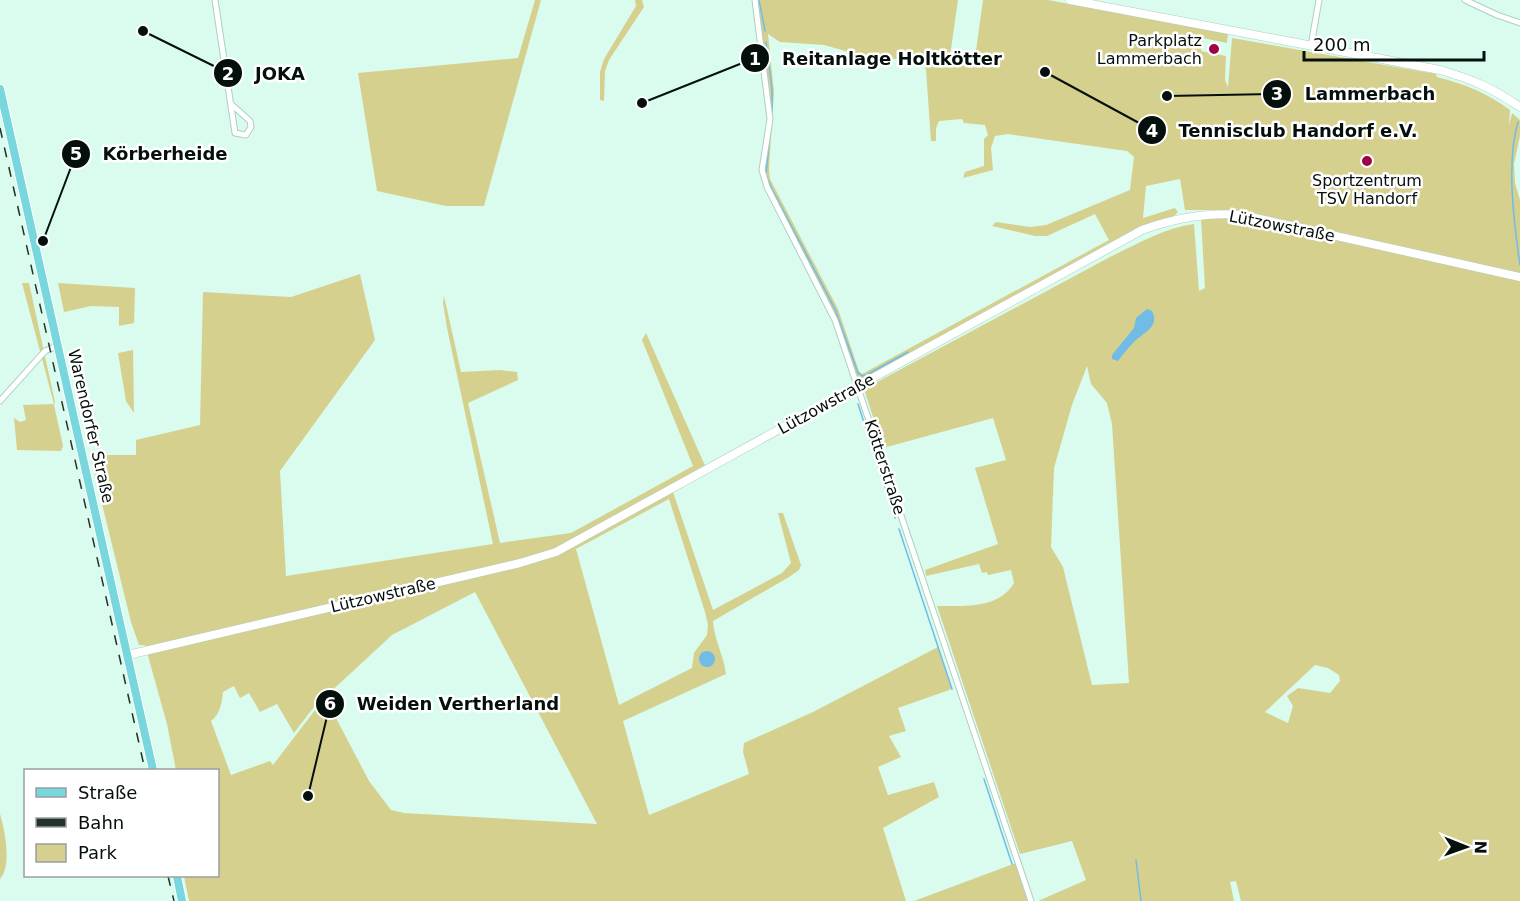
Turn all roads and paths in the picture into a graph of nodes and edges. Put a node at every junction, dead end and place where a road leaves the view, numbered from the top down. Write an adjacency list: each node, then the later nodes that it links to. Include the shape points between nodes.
1 (215, 0): 9 (street)
2 (755, 0): 13 (street, Kötterstraße, via 770,119 762,170 767,187 836,320)
3 (1070, 0): 7 (street)
4 (1319, 0): 7 (street)
5 (1465, 0): 6 (street)
6 (1520, 23)
7 (1311, 46): 10 (street, via 1471,78)
8 (0, 88): 12 (main road, Warendorfer Straße)
9 (231, 104): 9 (street, via 235,133 246,135 250,122)
10 (1520, 107)
11 (1520, 277): 13 (street, Lützowstraße, via 1242,215 1185,217 1142,230)
12 (57, 346): 14 (street, via 45,351); 15 (main road, Warendorfer Straße)
13 (859, 386): 15 (street, Lützowstraße, via 556,552); 19 (street, Kötterstraße)
14 (0, 401)
15 (128, 655): 16 (main road, Warendorfer Straße)
16 (153, 769)
17 (177, 877): 18 (main road)
18 (182, 901)
19 (1032, 901)

